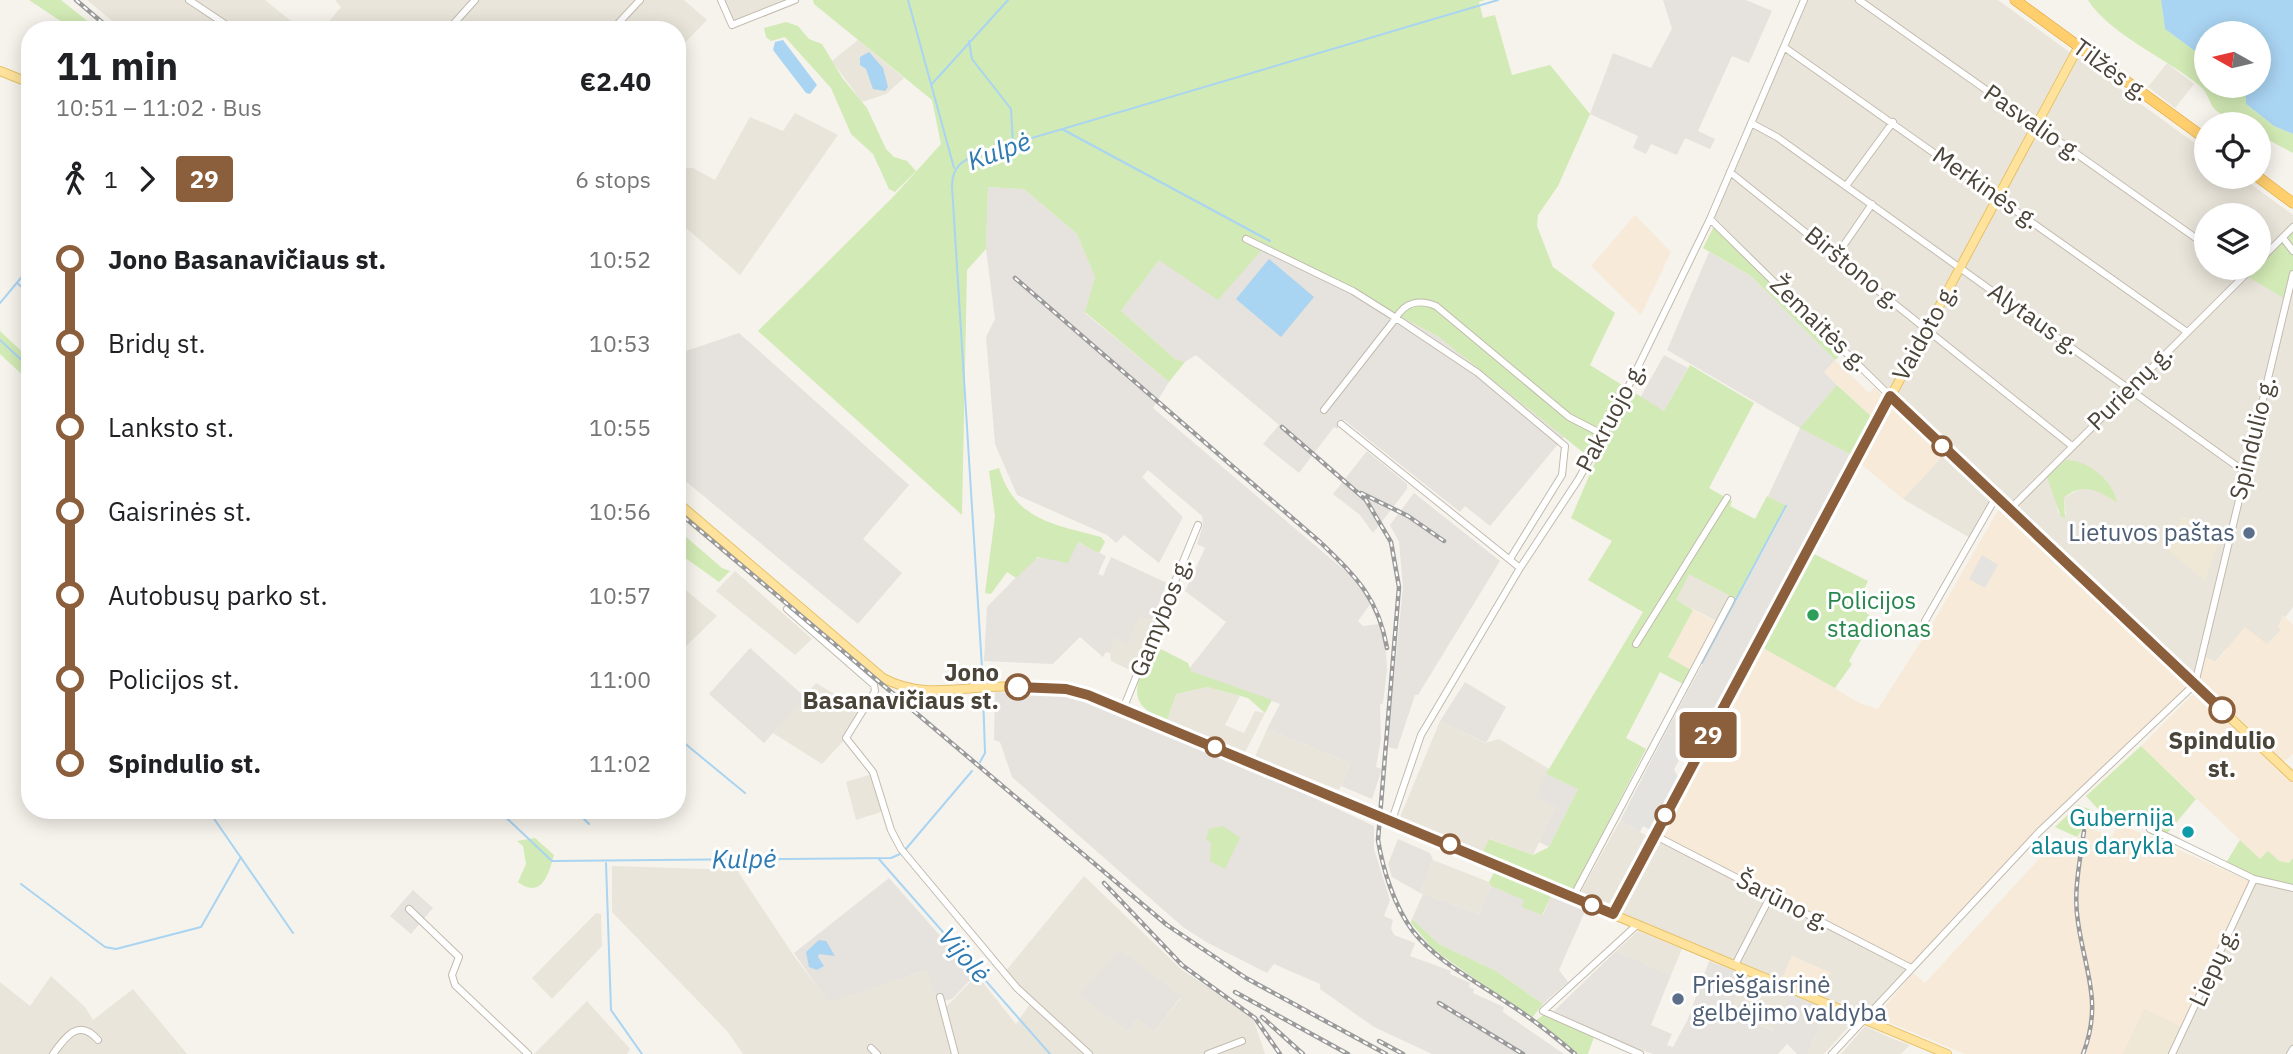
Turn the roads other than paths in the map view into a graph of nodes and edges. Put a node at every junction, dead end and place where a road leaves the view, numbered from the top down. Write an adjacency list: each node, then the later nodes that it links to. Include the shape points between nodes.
1 (189, 0): 9 (street)
2 (475, 0): 10 (street)
3 (640, 0): 11 (street)
4 (721, 0): 5 (street, via 732,25)
5 (795, 0)
6 (1804, 0): 13 (street, Pakruojo g.)
7 (1859, 0): 18 (street, Pasvalio g.)
8 (2015, 0): 12 (highway, Tilžės g.)
9 (220, 21)
10 (456, 21)
11 (620, 21)
12 (2079, 46): 18 (main road, Vaidoto g.); 19 (highway, Tilžės g.)
13 (1784, 47): 16 (street, Merkinės g.); 17 (street, Pakruojo g.)
14 (0, 71): 15 (main road)
15 (21, 79)
16 (1893, 122): 21 (street); 23 (street, Merkinės g.)
17 (1751, 123): 20 (street, Pakruojo g.); 21 (street, Alytaus g.)
18 (2036, 126): 23 (main road, Vaidoto g.); 28 (street, Pasvalio g.)
19 (2194, 130)
20 (1730, 172): 26 (street, Pakruojo g.); 33 (street, Birštono g.)
21 (1846, 186): 25 (street, Alytaus g.)
22 (2271, 186): 24 (highway)
23 (1999, 197): 34 (main road, Vaidoto g.); 39 (street, Merkinės g.)
24 (2293, 202)
25 (1872, 204): 33 (street); 34 (street, Alytaus g.)
26 (1710, 219): 41 (street, Žemaitės g.); 44 (street, Pakruojo g.)
27 (2293, 227): 29 (street)
28 (2194, 237)
29 (2283, 237): 31 (street); 32 (street)
30 (1246, 239): 37 (street, via 1353,291)
31 (2271, 249)
32 (2293, 251)
33 (1837, 255): 38 (street, Birštono g.)
34 (1961, 267): 38 (main road, Vaidoto g.); 40 (street, Alytaus g.)
35 (2293, 274): 46 (street, Spindulio g.)
36 (2240, 280): 39 (street, Purienų g.)
37 (1396, 318): 42 (street); 44 (street, via 1411,304 1436,306 1569,417); 52 (street, via 1478,373 1565,446 1562,475)
38 (1927, 329): 41 (main road, Vaidoto g.); 45 (street, Birštono g.)
39 (2187, 332): 40 (street, Purienų g.)
40 (2131, 387): 45 (street, Purienų g.); 46 (street, Alytaus g.)
41 (1890, 396): 47 (main road, Žemaitės g.); 63 (main road, Vaidoto g.)
42 (1324, 410)
43 (1341, 424): 52 (street)
44 (1604, 435): 53 (street, Pakruojo g.)
45 (2072, 446): 49 (street, Purienų g.)
46 (2245, 472): 58 (street, Spindulio g.)
47 (1996, 497): 49 (main road, Žemaitės g.); 56 (street)
48 (1727, 498): 57 (street)
49 (2010, 509): 58 (main road, Žemaitės g.)
50 (686, 510): 59 (main road, via 898,687 926,692 992,687 1066,689)
51 (1198, 525): 59 (street, Gamybos g.)
52 (1510, 559): 53 (street)
53 (1520, 568): 61 (street, Pakruojo g., via 1421,735)
54 (1731, 600): 67 (street)
55 (787, 609): 81 (street, via 874,685 875,691 846,738 873,772 891,830 903,851 1017,988)
56 (1925, 621)
57 (1636, 644)
58 (2195, 684): 60 (main road, Žemaitės g.); 72 (street, via 2039,832)
59 (1123, 709): 61 (main road)
60 (2293, 777)
61 (1392, 820): 67 (main road)
62 (2150, 829): 64 (street)
63 (1654, 835): 66 (street, Šarūno g.); 69 (main road, Vaidoto g.)
64 (2254, 879): 65 (street); 86 (street, Liepų g.)
65 (2293, 888)
66 (1771, 895): 71 (street); 72 (street, Šarūno g.)
67 (1573, 897): 69 (main road)
68 (410, 909): 79 (street, via 459,957 452,975 455,985)
69 (1613, 914): 70 (main road)
70 (1638, 924): 71 (main road); 83 (street, via 1543,1011)
71 (1735, 965): 74 (main road)
72 (1911, 968): 74 (street)
73 (940, 997): 80 (street)
74 (1865, 1020): 84 (street); 85 (main road)
75 (98, 1040): 78 (street, via 84,1029 64,1039)
76 (1242, 1041): 82 (street)
77 (2293, 1049): 87 (street)
78 (53, 1054)
79 (528, 1054)
80 (955, 1054)
81 (1089, 1054)
82 (1208, 1054)
83 (1640, 1054)
84 (1832, 1054)
85 (1947, 1054)
86 (2172, 1054)
87 (2290, 1054)

